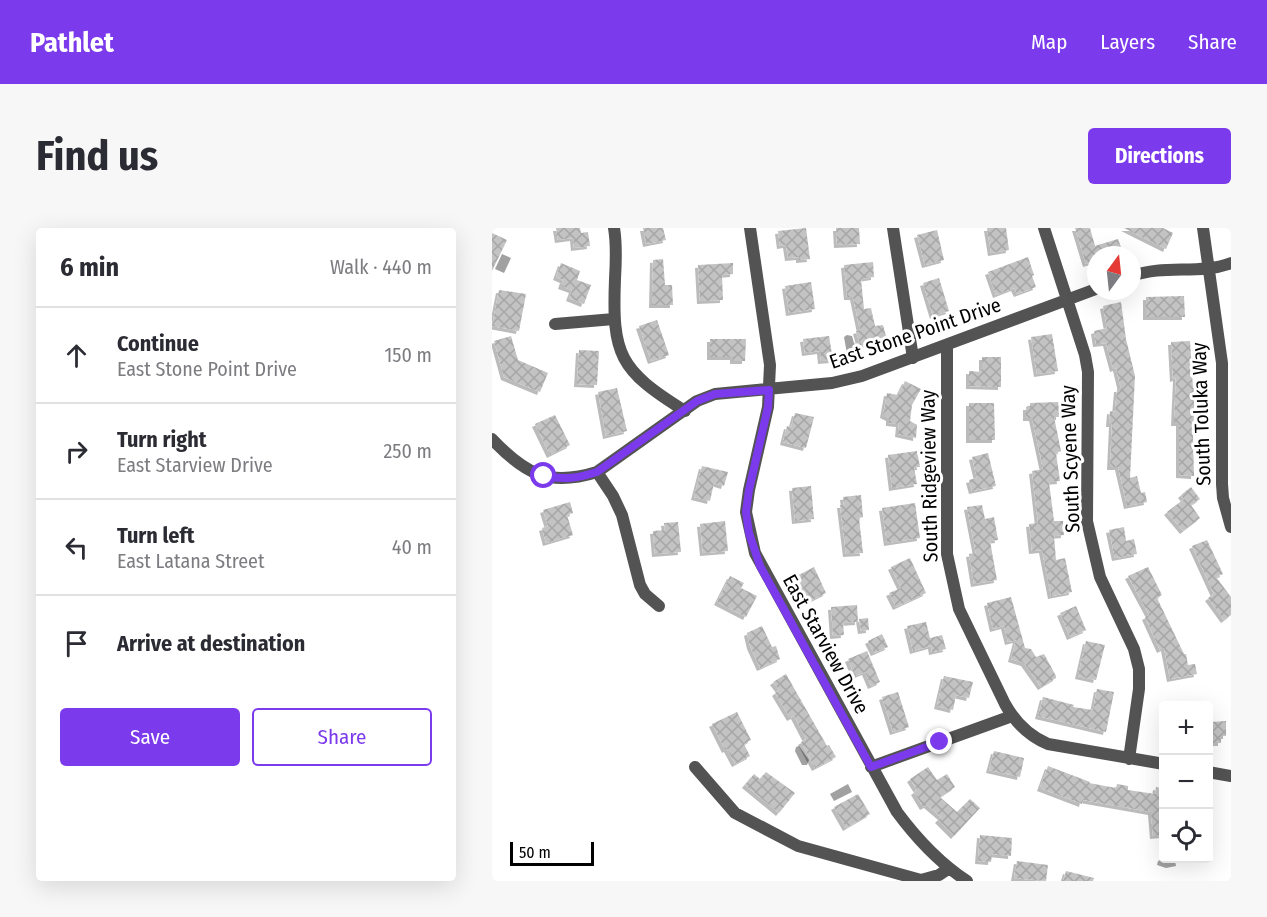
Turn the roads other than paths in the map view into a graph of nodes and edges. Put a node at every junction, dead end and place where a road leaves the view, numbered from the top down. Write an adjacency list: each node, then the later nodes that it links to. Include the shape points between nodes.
1 (614, 228): 11 (street)
2 (750, 228): 15 (street, East Starview Drive, via 770,365)
3 (893, 228): 14 (street)
4 (1044, 228): 10 (street, South Scyene Way)
5 (1203, 228): 7 (street, South Toluka Way)
6 (1231, 263): 7 (street)
7 (1209, 269): 8 (street, via 1171,268); 19 (street, South Toluka Way, via 1222,363 1222,484)
8 (1141, 273)
9 (1087, 292): 10 (street, East Stone Point Drive)
10 (1066, 300): 13 (street, East Stone Point Drive); 22 (street, South Scyene Way, via 1088,372 1087,521 1100,577 1134,649 1139,669)
11 (614, 319): 12 (street); 16 (street, via 617,345 627,365 655,392)
12 (555, 324)
13 (947, 345): 14 (street, East Stone Point Drive); 21 (street, South Ridgeview Way, via 947,554 959,609)
14 (913, 358): 15 (street, East Stone Point Drive, via 832,383)
15 (769, 390): 16 (street, East Stone Point Drive, via 715,394); 25 (street, East Starview Drive, via 749,490 749,533 760,566)
16 (685, 411): 18 (street, East Stone Point Drive)
17 (492, 439): 18 (street, East Stone Point Drive, via 509,457 544,476 578,478)
18 (597, 472): 20 (street, via 622,514 640,585)
19 (1231, 528)
20 (659, 606)
21 (1012, 716): 22 (street, South Ridgeview Way, via 1034,738 1048,744); 25 (street)
22 (1129, 759): 23 (street, South Ridgeview Way)
23 (1159, 764)
24 (695, 766): 28 (street, via 735,813 798,846 921,880)
25 (871, 767): 28 (street, East Starview Drive, via 917,840)
26 (1213, 773): 27 (street)
27 (1231, 776)
28 (948, 868): 29 (street, East Starview Drive)
29 (967, 881)

